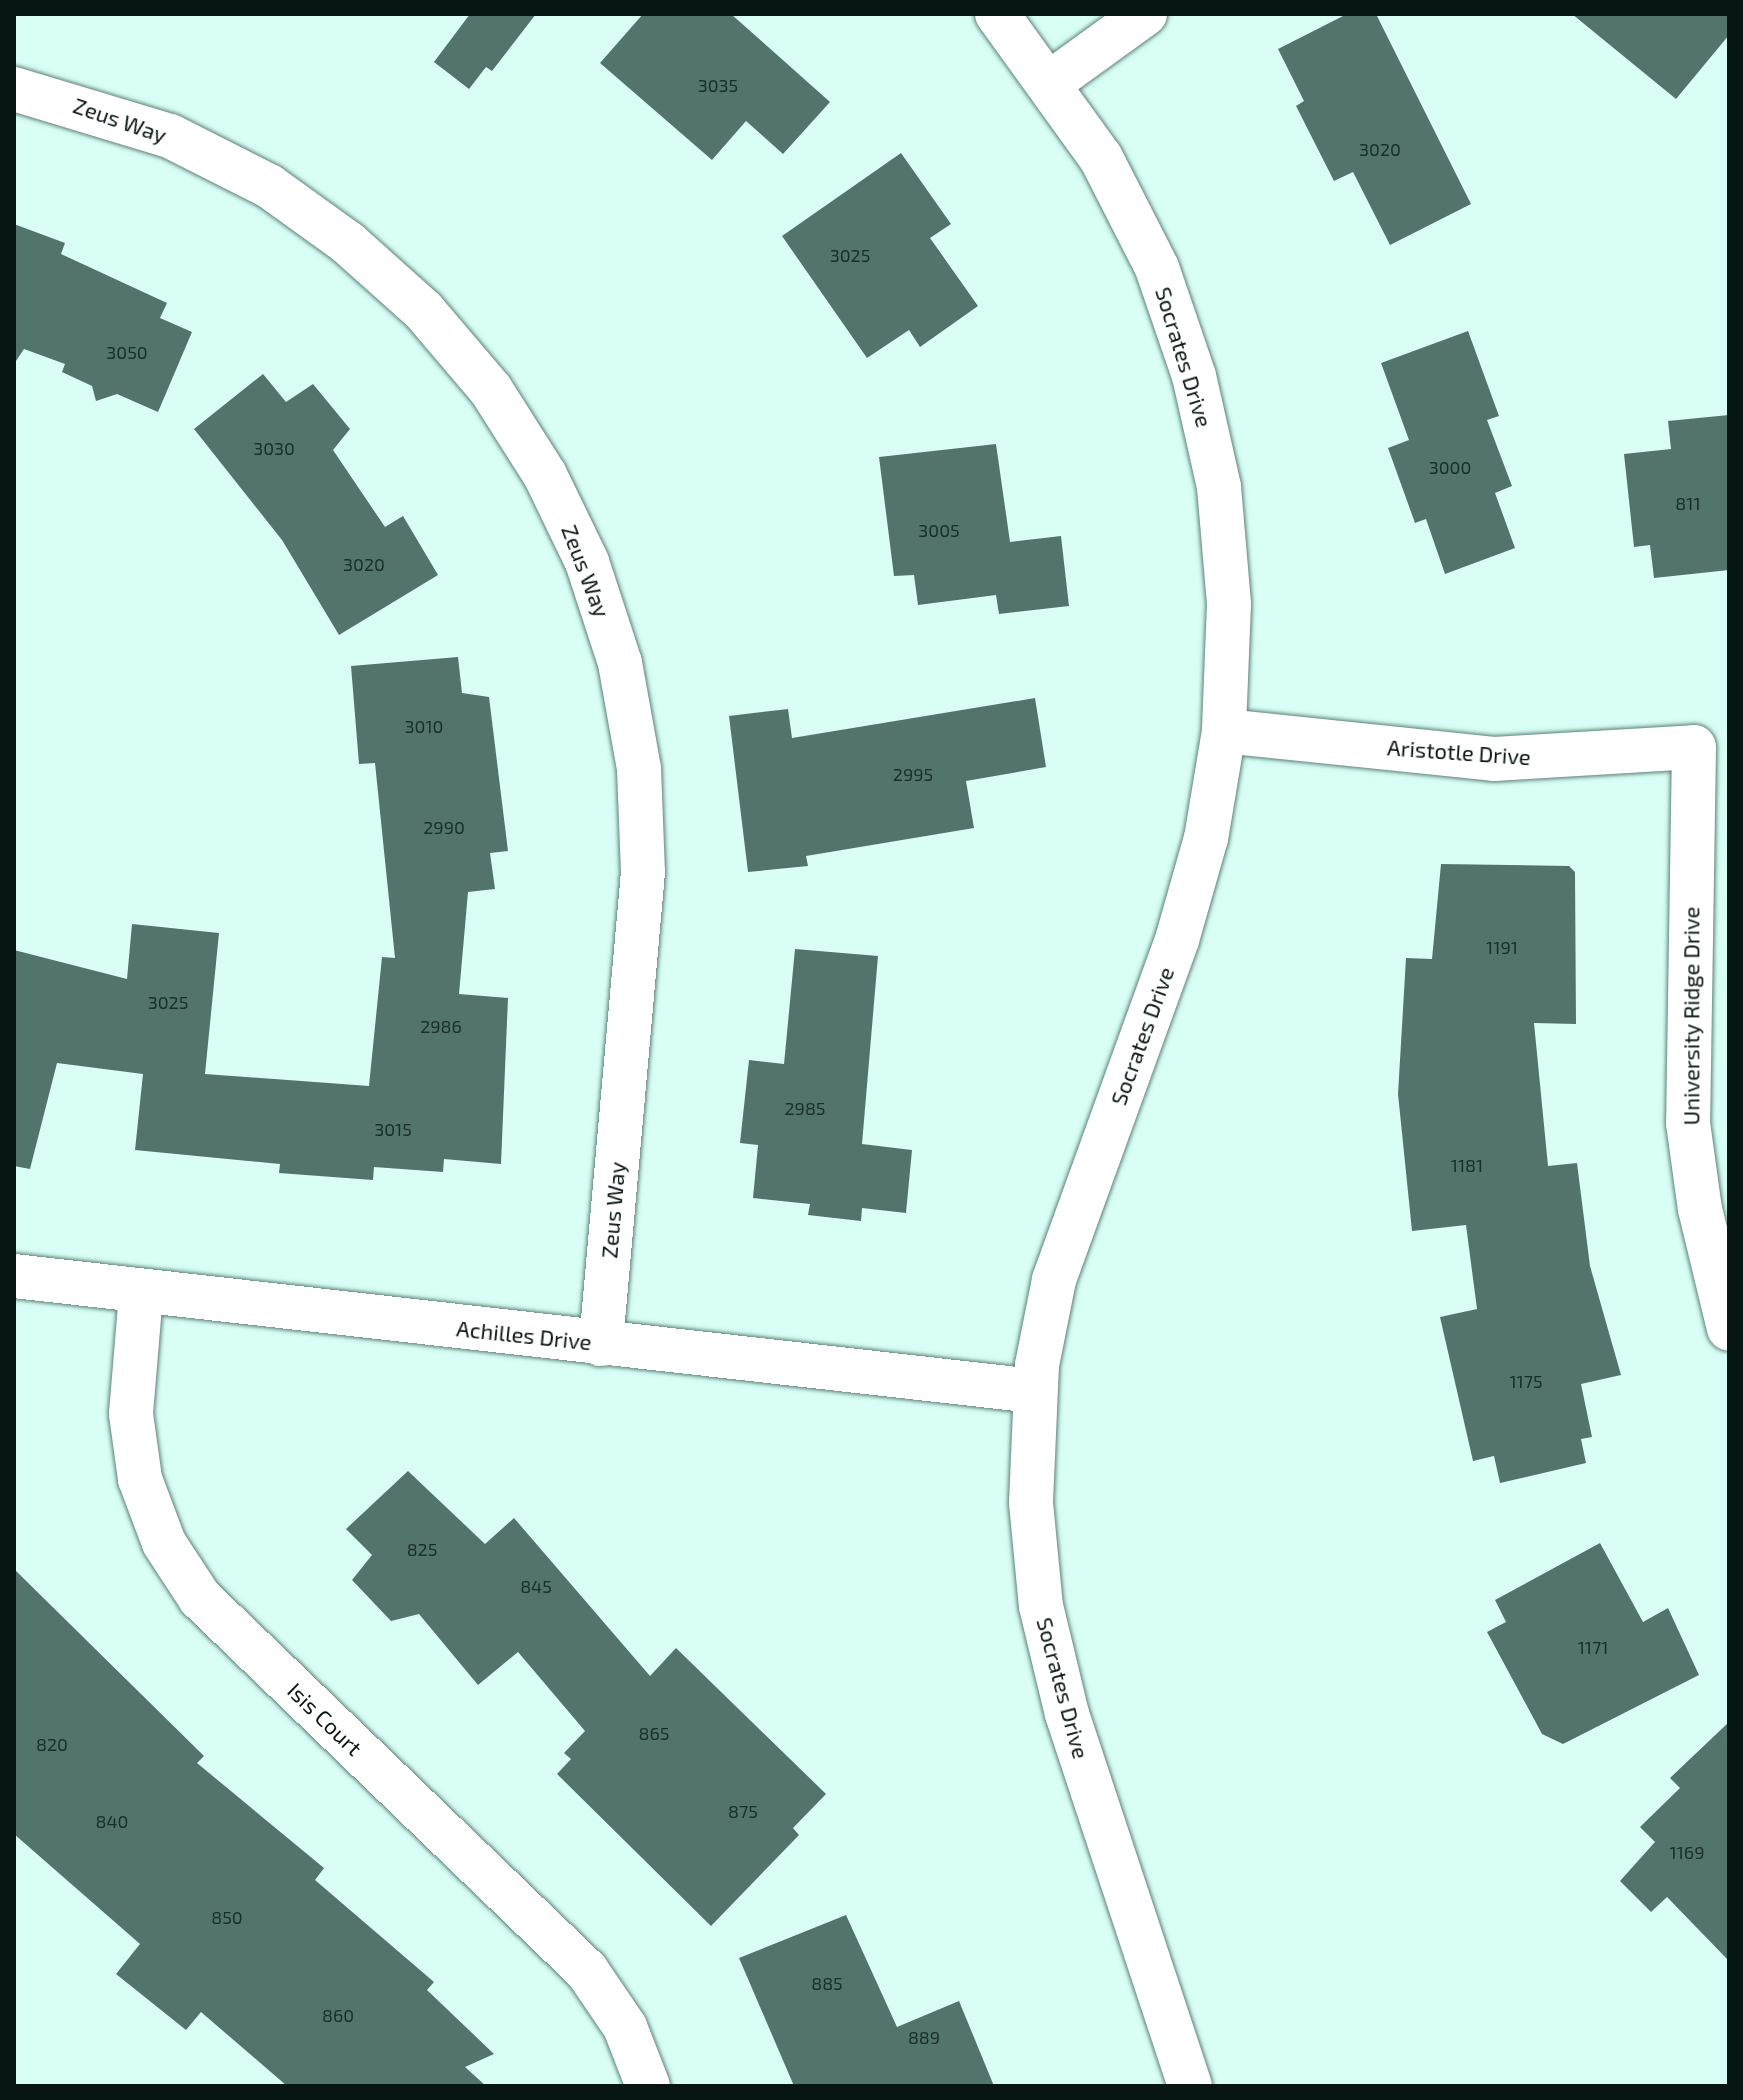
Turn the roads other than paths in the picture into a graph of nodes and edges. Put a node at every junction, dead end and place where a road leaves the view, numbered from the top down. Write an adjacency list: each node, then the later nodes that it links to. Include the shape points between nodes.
1 (997, 14): 3 (street, Socrates Drive)
2 (1145, 14): 3 (street)
3 (1051, 82): 5 (street, Socrates Drive, via 1101,158 1157,268 1194,376 1219,487 1229,604)
4 (14, 89): 10 (street, Zeus Way, via 170,136 269,186 348,243 423,310 491,390 545,475 587,562 620,663 639,769 643,872)
5 (1224, 731): 6 (street, Aristotle Drive, via 1494,759); 11 (street, Socrates Drive, via 1206,838 1177,940 1054,1280)
6 (1694, 747): 9 (street, University Ridge Drive, via 1688,1123 1700,1209)
7 (14, 1276): 8 (street, Achilles Drive)
8 (141, 1294): 10 (street, Achilles Drive); 12 (street, Isis Court, via 131,1414 140,1479 164,1543 200,1598 587,1971 625,2027)
9 (1729, 1329)
10 (601, 1344): 11 (street, Achilles Drive)
11 (1035, 1391): 13 (street, Socrates Drive, via 1031,1503 1041,1606 1067,1714)
12 (648, 2086)
13 (1190, 2086)

